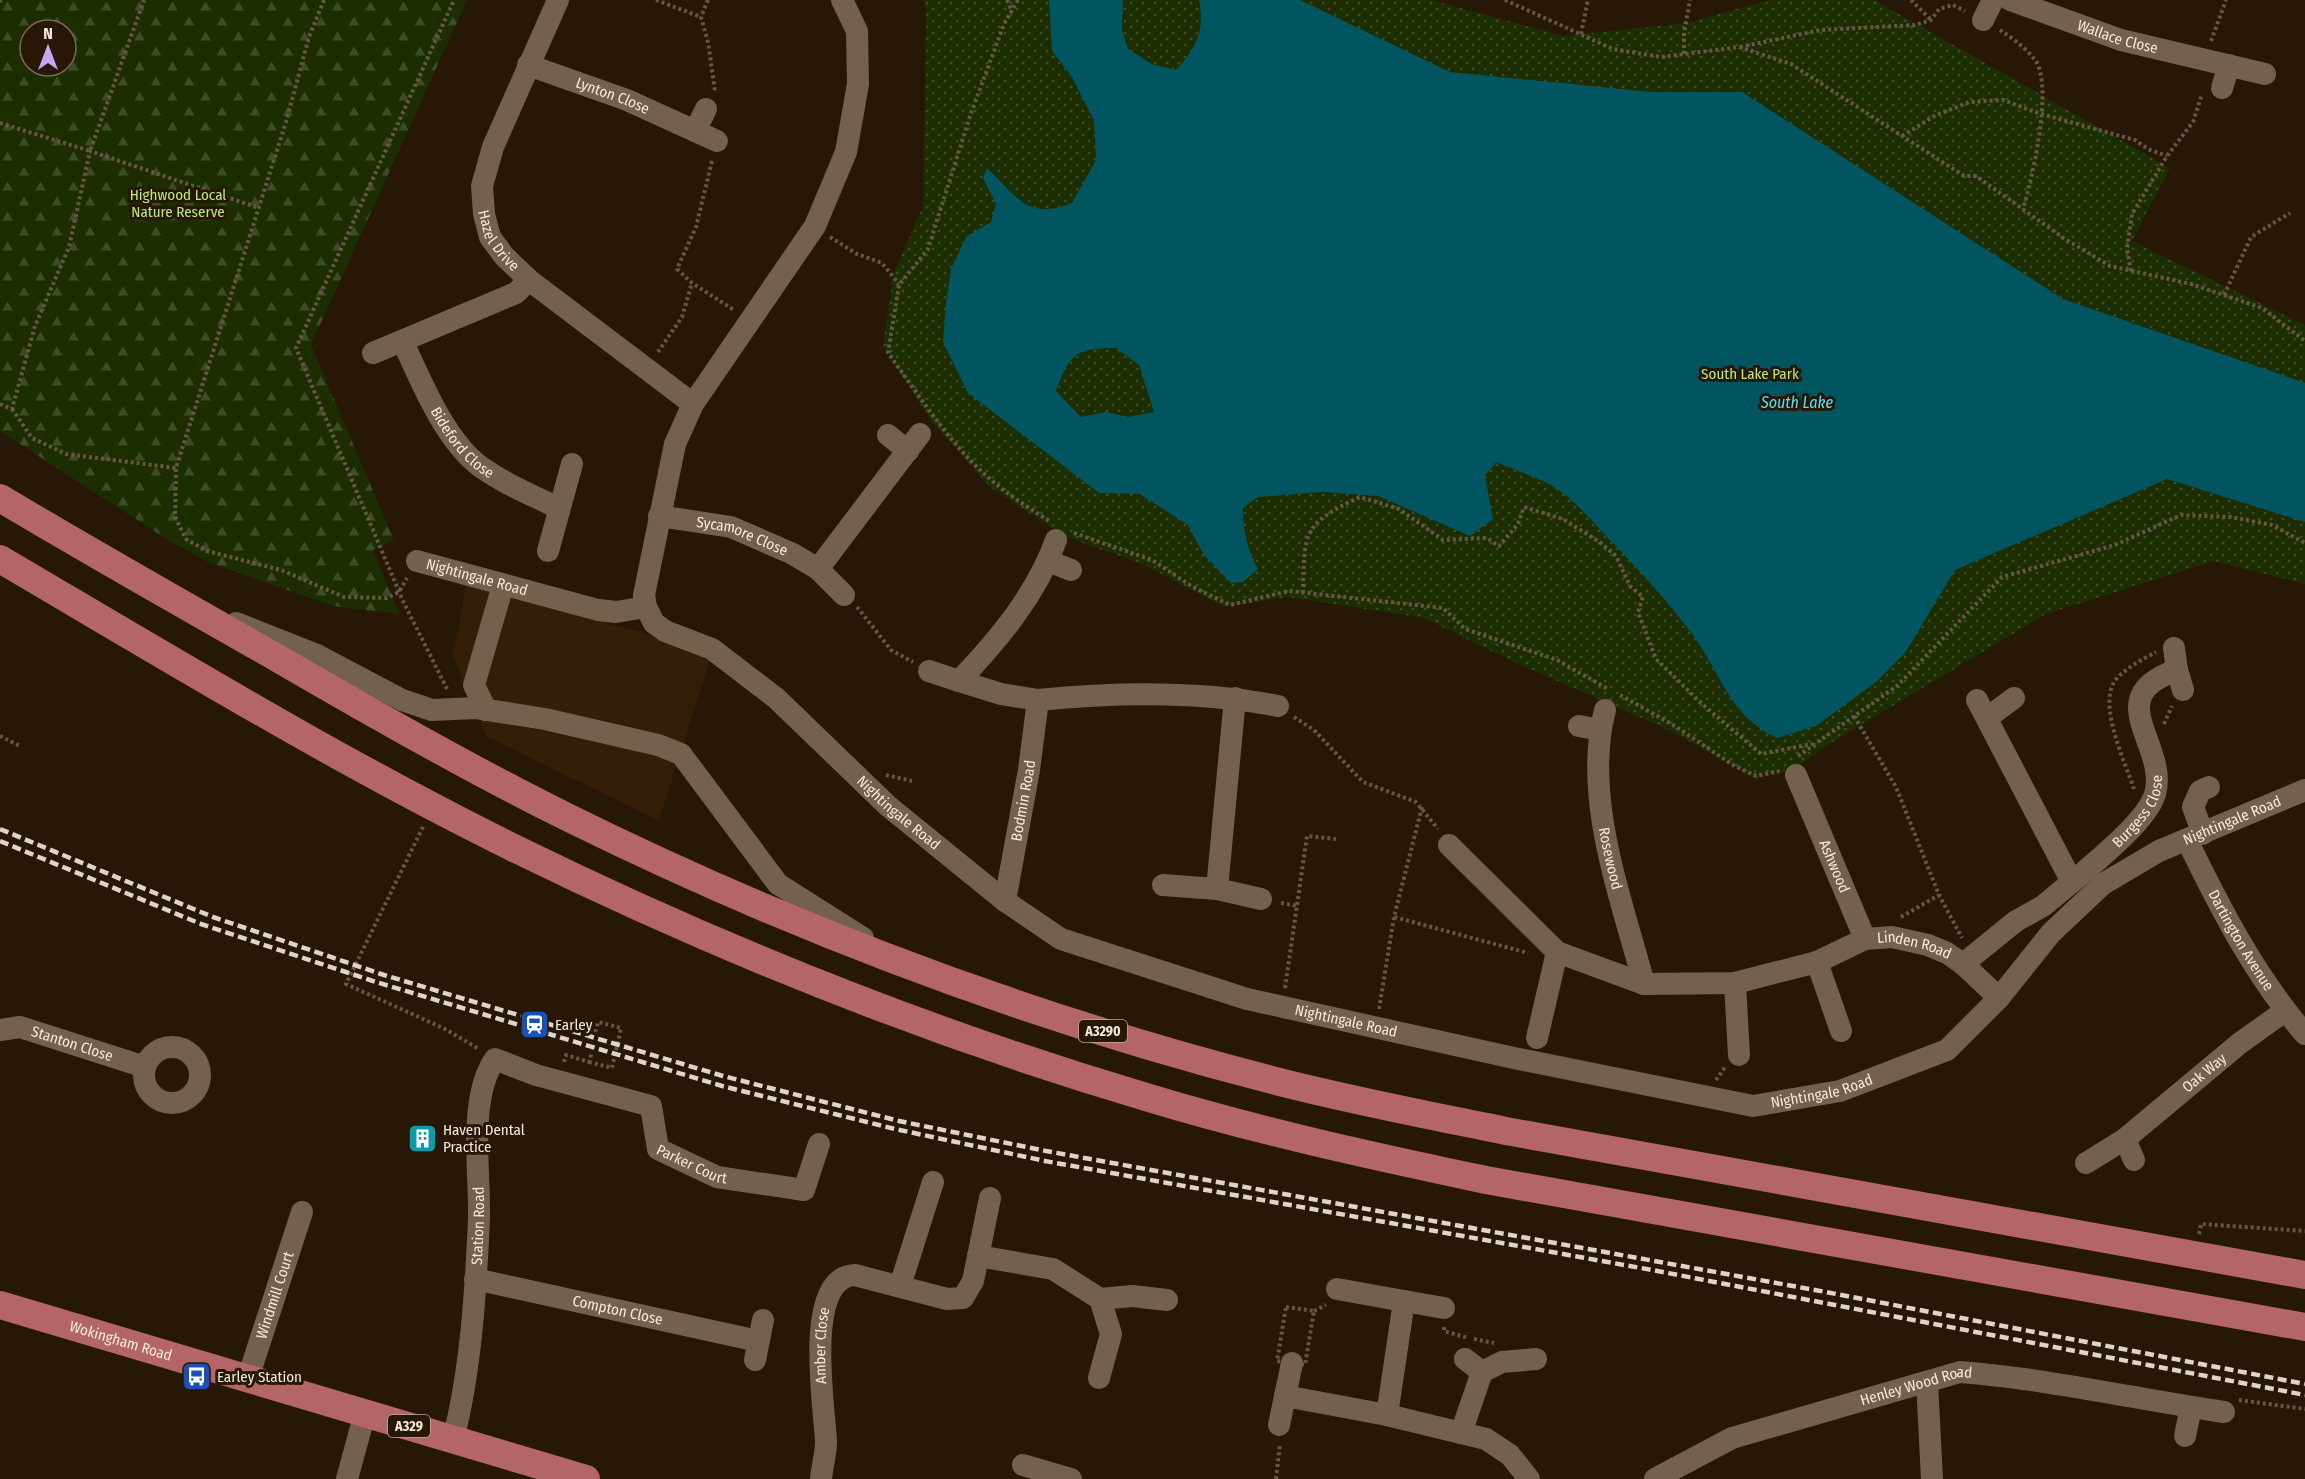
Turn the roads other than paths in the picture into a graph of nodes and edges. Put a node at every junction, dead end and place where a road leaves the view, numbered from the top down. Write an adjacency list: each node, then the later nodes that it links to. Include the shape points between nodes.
1 (558, 0): 4 (street, Hazel Drive)
2 (842, 0): 14 (street, via 857,31 858,84 846,152 815,226)
3 (2010, 0): 5 (street, Wallace Close, via 2121,40)
4 (528, 65): 9 (street, Lynton Close, via 627,100); 11 (street, Hazel Drive, via 493,147 482,186 490,237)
5 (2229, 65): 6 (street, Wallace Close); 7 (street)
6 (2265, 74)
7 (2222, 88)
8 (711, 104): 9 (street)
9 (695, 130): 10 (street, Lynton Close)
10 (717, 141)
11 (529, 280): 12 (street, via 516,293); 14 (street, Hazel Drive)
12 (403, 342): 13 (street); 18 (street, Bideford Close, via 445,427 480,466)
13 (373, 353)
14 (693, 404): 19 (street, via 675,444)
15 (888, 435): 25 (street, via 914,442)
16 (572, 464): 18 (street)
17 (0, 498): 29 (main road, A3290)
18 (560, 508): 21 (street)
19 (659, 516): 25 (street, Sycamore Close, via 731,527); 30 (street, via 644,595)
20 (1060, 532): 24 (street)
21 (548, 551)
22 (0, 559): 81 (main road, via 329,749 515,848 634,905 800,976 1015,1055 1235,1122 1486,1180)
23 (417, 561): 27 (street, Nightingale Road)
24 (1048, 561): 26 (street); 33 (street, via 1001,638)
25 (818, 569): 28 (street, Sycamore Close)
26 (1071, 570)
27 (503, 585): 30 (street, Nightingale Road, via 598,610 616,612); 38 (street, via 474,685)
28 (844, 595)
29 (173, 599): 38 (street, via 317,655 402,700 432,710); 52 (main road, A3290, via 406,732 567,817 797,920)
30 (646, 607): 49 (street, Nightingale Road, via 654,623 665,631 712,649 776,698 888,806)
31 (2174, 648): 45 (street, Burgess Close, via 2180,680 2162,676 2143,691 2137,713 2158,774 2154,797 2120,840)
32 (929, 671): 33 (street)
33 (959, 681): 36 (street)
34 (1235, 698): 36 (street, via 1087,696); 37 (street); 47 (street)
35 (2014, 698): 45 (street, via 1982,709)
36 (1038, 700): 49 (street, Bodmin Road)
37 (1278, 706)
38 (486, 710): 52 (street, via 647,742 681,754 778,884)
39 (1595, 722): 56 (street, Rosewood, via 1600,808)
40 (1793, 779): 50 (street, Ashwood)
41 (2209, 787): 43 (street, Dartington Avenue, via 2200,791 2193,807)
42 (2305, 790): 43 (street, Nightingale Road)
43 (2195, 837): 57 (street, Nightingale Road, via 2159,851 2103,884 2051,933); 58 (street, Dartington Avenue, via 2216,900)
44 (1449, 846): 51 (street, Linden Road)
45 (2072, 882): 53 (street, Burgess Close)
46 (1163, 885): 47 (street)
47 (1216, 889): 48 (street)
48 (1261, 899)
49 (1005, 901): 57 (street, Nightingale Road, via 1061,939 1247,999 1753,1106 1840,1091 1947,1050)
50 (1865, 939): 53 (street, Linden Road, via 1892,937); 54 (street, Linden Road)
51 (1556, 956): 56 (street, Linden Road); 62 (street)
52 (898, 959): 72 (main road, A3290, via 1125,1038 1330,1094 1506,1131)
53 (1969, 959): 57 (street, Linden Road)
54 (1817, 962): 55 (street, Linden Road); 60 (street)
55 (1735, 983): 56 (street, Linden Road); 63 (street)
56 (1644, 984)
57 (1999, 998)
58 (2285, 1011): 61 (street, Dartington Avenue); 67 (street, Oak Way, via 2240,1043 2129,1150)
59 (0, 1030): 64 (street, Stanton Close, via 20,1027)
60 (1840, 1031)
61 (2305, 1034)
62 (1537, 1038)
63 (1739, 1055)
64 (145, 1067)
65 (537, 1075): 66 (street, Parker Court, via 651,1106 658,1149 717,1177 804,1190); 73 (street, Station Road, via 495,1059 487,1070 479,1108)
66 (819, 1144)
67 (2086, 1163)
68 (933, 1182): 74 (street)
69 (990, 1198): 71 (street, Amber Close)
70 (302, 1212): 85 (street, Windmill Court)
71 (978, 1256): 74 (street, Amber Close, via 973,1281 963,1298 947,1299); 76 (street, via 1053,1269)
72 (2305, 1275)
73 (475, 1279): 82 (street, Compton Close); 96 (street, Station Road, via 463,1399)
74 (900, 1286): 101 (street, Amber Close, via 847,1276 828,1298 819,1355 826,1444)
75 (1337, 1288): 78 (street)
76 (1100, 1299): 77 (street, via 1132,1296); 86 (street, via 1111,1334)
77 (1167, 1300)
78 (1404, 1301): 80 (street); 92 (street)
79 (0, 1305): 85 (main road, Wokingham Road / A329)
80 (1444, 1308)
81 (2305, 1327)
82 (759, 1340)
83 (1536, 1359): 94 (street, via 1473,1366)
84 (1292, 1363): 88 (street)
85 (248, 1378): 91 (main road, Wokingham Road / A329)
86 (1099, 1378)
87 (1927, 1382): 90 (street, Henley Wood Road, via 1960,1372 1998,1375); 103 (street, Henley Wood Road, via 1732,1438); 104 (street)
88 (1285, 1396): 92 (street); 93 (street)
89 (2226, 1406): 90 (street, Henley Wood Road)
90 (2191, 1407): 95 (street)
91 (364, 1413): 96 (main road, Wokingham Road / A329); 99 (street)
92 (1387, 1415): 94 (street)
93 (1279, 1425)
94 (1461, 1432): 102 (street, via 1498,1446)
95 (2185, 1436)
96 (453, 1440): 100 (main road, Wokingham Road / A329)
97 (1023, 1465): 98 (street)
98 (1067, 1478)
99 (347, 1479)
100 (586, 1479)
101 (820, 1479)
102 (1529, 1479)
103 (1656, 1479)
104 (1932, 1479)

